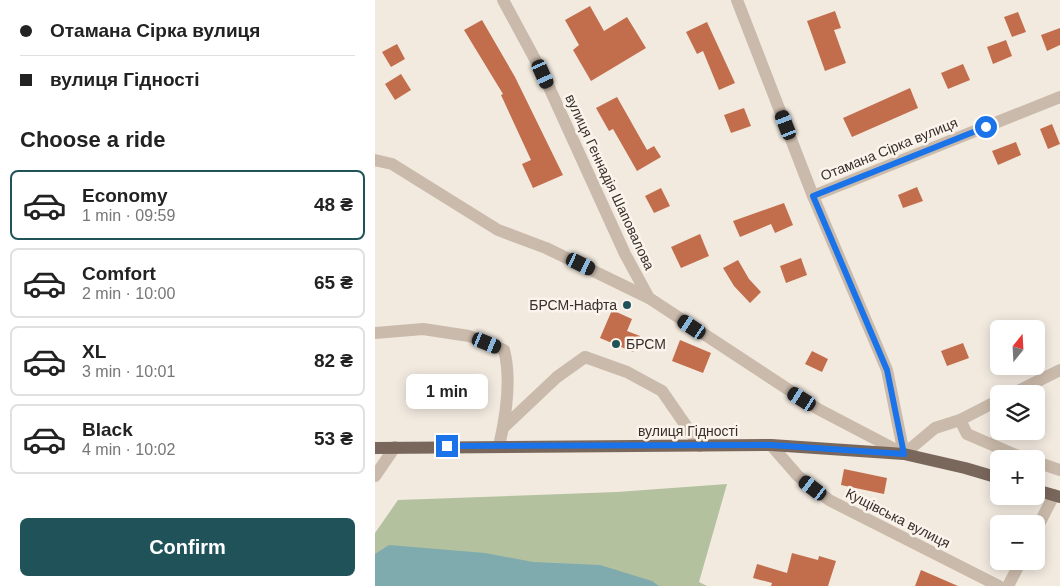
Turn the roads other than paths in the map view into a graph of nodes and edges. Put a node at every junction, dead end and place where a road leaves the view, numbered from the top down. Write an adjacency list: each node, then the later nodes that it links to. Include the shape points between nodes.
1 (503, 0): 8 (street, вулиця Геннадія Шаповалова, via 543,74 625,254)
2 (737, 0): 7 (street)
3 (1060, 97): 7 (street, Отамана Сірка вулиця)
4 (375, 152): 6 (street)
5 (375, 160): 6 (street)
6 (393, 164): 8 (street, via 498,230 547,248)
7 (813, 196): 21 (street, via 887,370)
8 (649, 298): 21 (street, via 818,409)
9 (375, 333): 14 (street, via 423,329 469,336 504,350 508,362)
10 (1060, 370): 11 (street)
11 (1030, 385)
12 (990, 404): 13 (street)
13 (959, 420): 20 (street, via 967,434); 21 (street, via 935,428)
14 (503, 428): 16 (street); 17 (street, via 557,377 585,357 627,372 662,391)
15 (771, 445): 17 (main road, вулиця Гідності); 21 (main road, вулиця Гідності); 29 (street, Кущівська вулиця, via 798,476 829,500)
16 (499, 446): 17 (main road, вулиця Гідності); 18 (main road, вулиця Гідності)
17 (701, 446)
18 (395, 447): 19 (main road, вулиця Гідності); 25 (street)
19 (375, 448)
20 (1004, 450)
21 (904, 454): 24 (main road, вулиця Гідності)
22 (1045, 465): 23 (street)
23 (1060, 470)
24 (990, 475)
25 (375, 476)
26 (1057, 496): 27 (street)
27 (1045, 515)
28 (1016, 570): 30 (street)
29 (999, 586)
30 (1008, 586)

